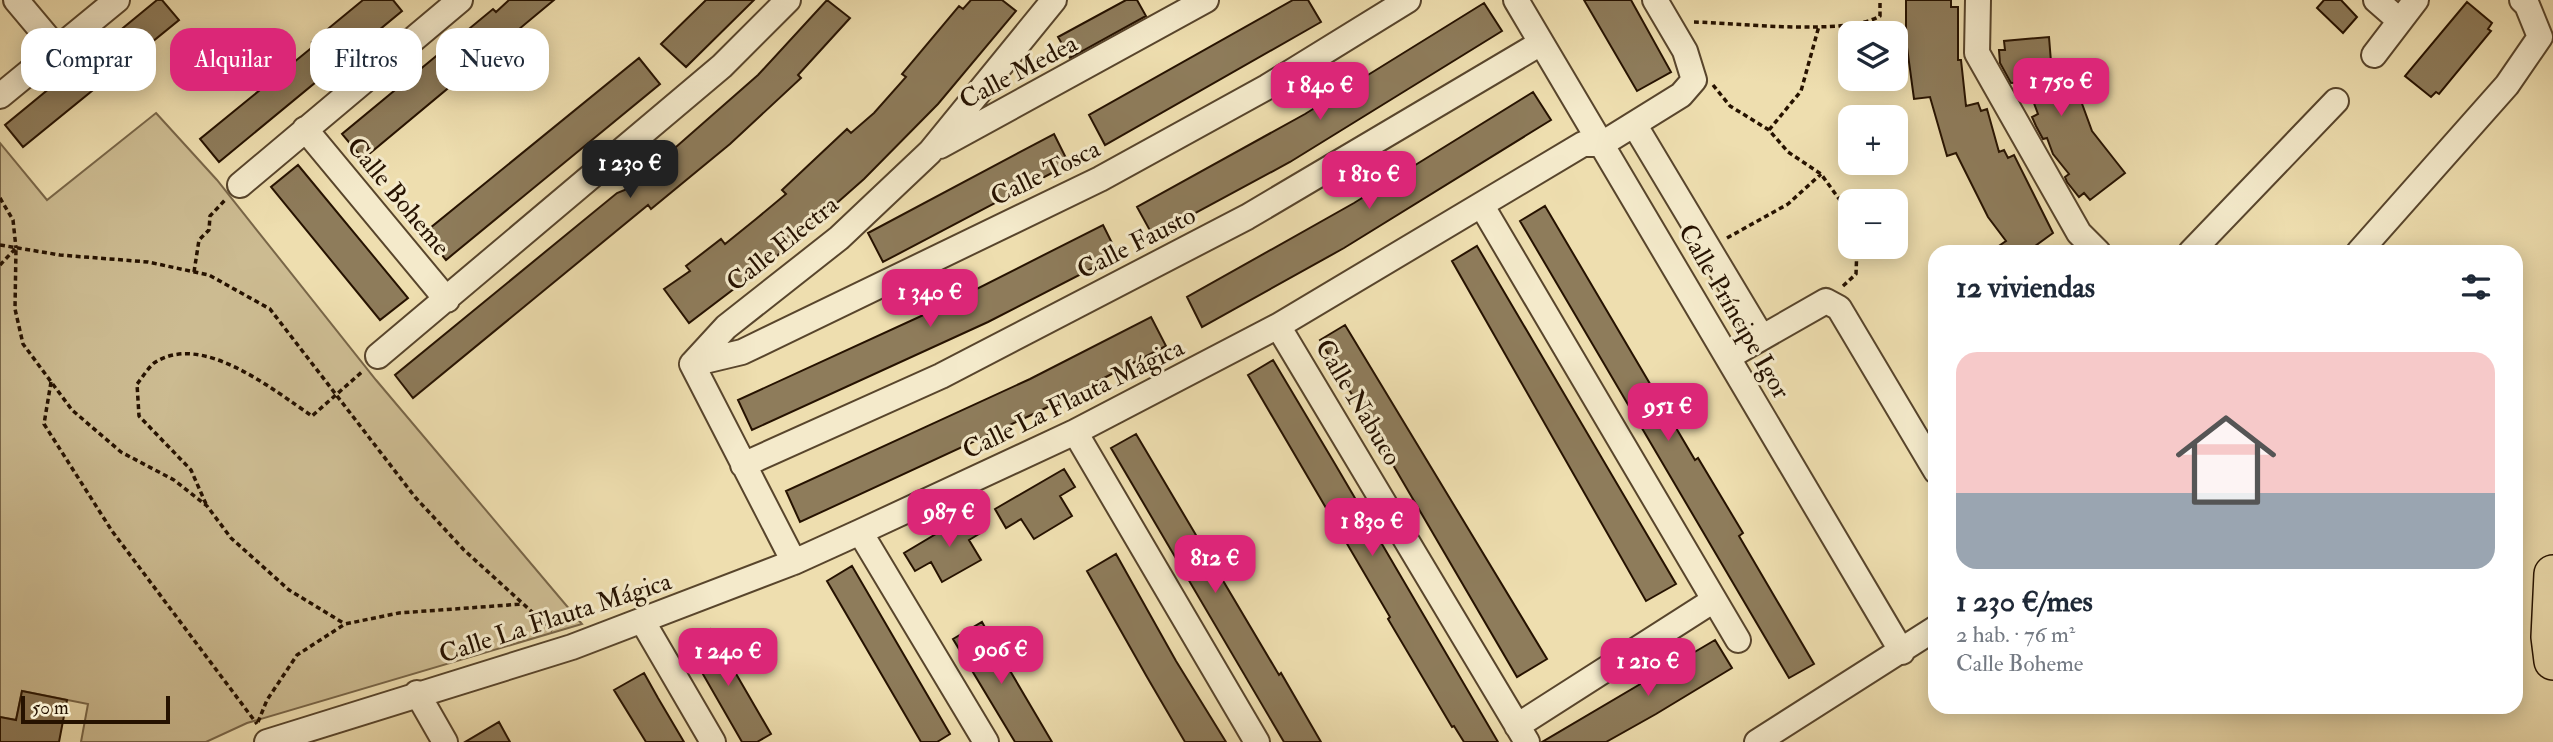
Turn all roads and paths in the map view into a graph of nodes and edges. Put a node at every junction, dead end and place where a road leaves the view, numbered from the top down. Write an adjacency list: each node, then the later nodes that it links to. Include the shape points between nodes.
1 (16, 0): 18 (street)
2 (117, 0): 19 (street)
3 (460, 0): 27 (street)
4 (788, 0): 45 (street, Calle Boheme, via 722,66)
5 (1054, 0): 30 (street, Calle Electra)
6 (1206, 0): 30 (street, Calle Medea)
7 (1408, 0): 51 (street, Calle Tosca, via 1267,87 1100,179 743,352)
8 (1516, 0): 20 (street, Calle Príncipe Igor)
9 (1655, 0): 16 (street)
10 (1880, 0): 17 (path, via 1880,16 1869,22)
11 (1978, 0): 37 (street, via 1977,52 2079,233)
12 (2376, 0): 15 (street)
13 (2416, 0): 15 (street)
14 (2522, 0): 39 (street, via 2540,37 2507,85)
15 (2400, 21): 21 (street)
16 (1668, 22): 17 (path); 23 (street, via 1685,51)
17 (1819, 26): 28 (path, via 1801,91)
18 (40, 28)
19 (84, 28)
20 (1541, 43): 29 (street, Calle Príncipe Igor); 56 (street, Calle Fausto, via 1247,217 941,376)
21 (2374, 55)
22 (21, 79): 24 (street)
23 (1694, 80): 26 (street, Calle La Flauta Mágica, via 1681,94); 28 (path, via 1710,81 1730,106)
24 (0, 96)
25 (2336, 101): 38 (street)
26 (1634, 124): 29 (street, Calle La Flauta Mágica); 41 (street, Calle Príncipe Igor)
27 (304, 129): 32 (street); 45 (street, Calle Boheme)
28 (1769, 130): 31 (path, via 1788,152)
29 (1602, 144): 35 (street, Calle La Flauta Mágica, via 1583,144); 50 (street, Calle Príncipe Igor)
30 (930, 152): 51 (street, Calle Electra, via 839,239 726,327)
31 (1821, 174): 33 (path); 41 (path, via 1788,204)
32 (240, 185): 44 (path, via 210,216 209,230 199,240)
33 (1838, 197)
34 (0, 198): 40 (path, via 13,220)
35 (1482, 206): 47 (street, Calle La Flauta Mágica); 61 (street)
36 (0, 245): 40 (path)
37 (2091, 245)
38 (2198, 245)
39 (2365, 245)
40 (16, 248): 43 (path); 44 (path, via 148,262); 52 (path, via 15,309 23,344)
41 (1708, 248): 48 (street, Calle Príncipe Igor)
42 (1857, 259): 46 (path, via 1856,274)
43 (0, 265)
44 (194, 272): 53 (path, via 209,275 270,309)
45 (447, 300): 49 (street, Calle Boheme)
46 (1826, 301): 48 (street); 55 (street, via 1839,308)
47 (1278, 326): 54 (street, Calle La Flauta Mágica); 72 (street, Calle Nabuco)
48 (1761, 336): 50 (street)
49 (378, 356): 53 (path)
50 (1728, 357): 68 (street, Calle Príncipe Igor)
51 (692, 364): 56 (street)
52 (51, 382): 57 (path, via 72,410 121,452 174,480); 71 (path, via 44,424 112,531)
53 (339, 394): 57 (path, via 312,416 251,375 216,359 184,353 154,363 137,384 139,416 191,470); 62 (path, via 415,497)
54 (1075, 432): 58 (street, Calle La Flauta Mágica); 76 (street)
55 (1928, 459)
56 (743, 466): 59 (street)
57 (207, 506): 64 (path, via 231,538 289,590)
58 (860, 533): 59 (street, Calle La Flauta Mágica); 75 (street)
59 (794, 562): 63 (street, Calle La Flauta Mágica)
60 (2553, 574): 69 (highway)
61 (1714, 600): 66 (street); 72 (street, Calle Nabuco)
62 (522, 604): 64 (path, via 399,613); 67 (path)
63 (643, 622): 67 (street, Calle La Flauta Mágica); 74 (street)
64 (345, 624): 71 (path, via 298,655 267,700)
65 (1928, 634): 68 (street)
66 (1738, 640)
67 (572, 647): 70 (street, Calle La Flauta Mágica)
68 (1902, 652): 77 (street)
69 (2553, 661)
70 (417, 694): 71 (street, Calle La Flauta Mágica); 73 (street)
71 (260, 733)
72 (1522, 734)
73 (445, 742)
74 (713, 742)
75 (986, 742)
76 (1257, 742)
77 (1756, 742)

